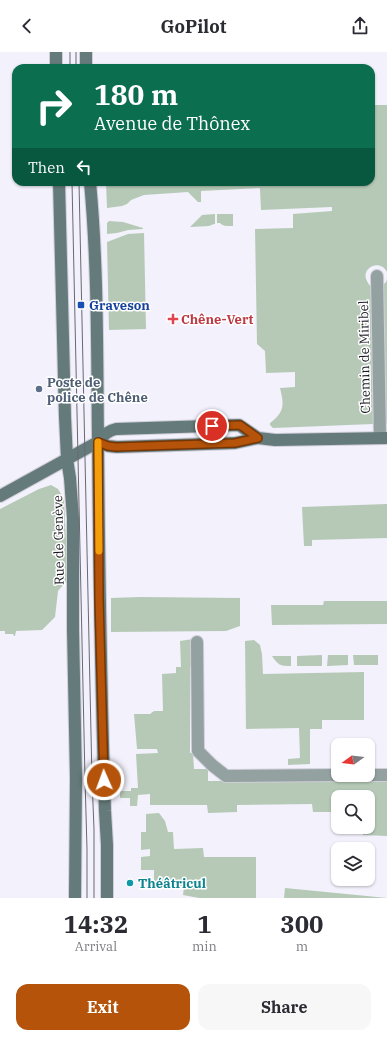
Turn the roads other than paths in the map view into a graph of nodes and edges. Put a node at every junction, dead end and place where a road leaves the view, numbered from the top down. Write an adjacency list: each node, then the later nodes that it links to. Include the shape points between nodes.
1 (56, 52): 3 (main road)
2 (86, 52): 4 (main road)
3 (56, 64)
4 (86, 64)
5 (60, 186): 11 (main road, Rue de Genève, via 64,410)
6 (90, 186): 10 (main road, via 94,236)
7 (377, 276): 9 (street, Chemin de Miribel)
8 (258, 438): 9 (main road); 10 (main road, via 235,443 116,447); 10 (main road, via 240,425 116,429 109,431)
9 (383, 438)
10 (98, 442): 11 (main road); 18 (main road)
11 (68, 459): 12 (main road); 17 (main road, Rue de Genève, via 73,518)
12 (0, 496)
13 (198, 642): 14 (street, via 198,751 226,776)
14 (331, 775)
15 (375, 775): 16 (street)
16 (387, 775)
17 (75, 898)
18 (107, 898)

